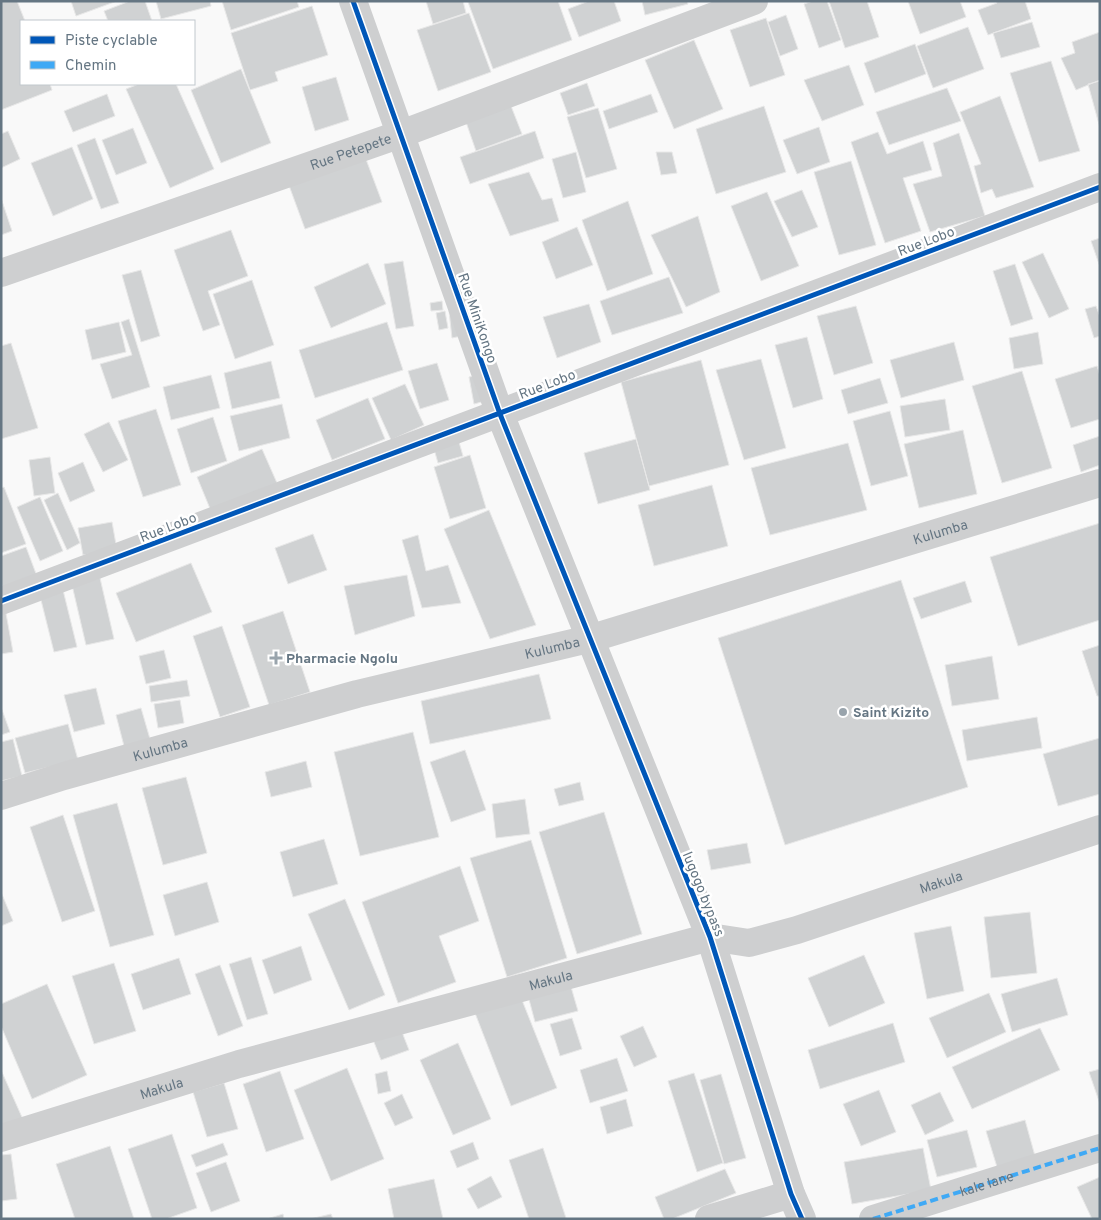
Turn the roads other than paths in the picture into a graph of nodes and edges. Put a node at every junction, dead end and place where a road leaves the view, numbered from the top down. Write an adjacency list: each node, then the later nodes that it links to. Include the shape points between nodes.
1 (353, 1): 3 (street, Rue MiniKongo)
2 (754, 1): 3 (street, Rue Petepete)
3 (401, 134): 5 (street, Rue Petepete); 6 (street, Rue MiniKongo)
4 (1100, 187): 6 (street, Rue Lobo)
5 (1, 273)
6 (500, 414): 8 (street, Rue Lobo); 9 (street, Rue MiniKongo)
7 (1100, 483): 9 (street, Kulumba)
8 (1, 601)
9 (590, 639): 10 (street, Kulumba, via 357,694); 12 (street, lugogo bypass)
10 (1, 796)
11 (1100, 829): 12 (street, Makula, via 765,939 749,943)
12 (710, 937): 13 (street, Makula, via 240,1064); 15 (street, lugogo bypass)
13 (1, 1138)
14 (1100, 1148): 18 (street, kale lane)
15 (791, 1194): 16 (street); 17 (street, lugogo bypass)
16 (709, 1219)
17 (802, 1219)
18 (873, 1219)

